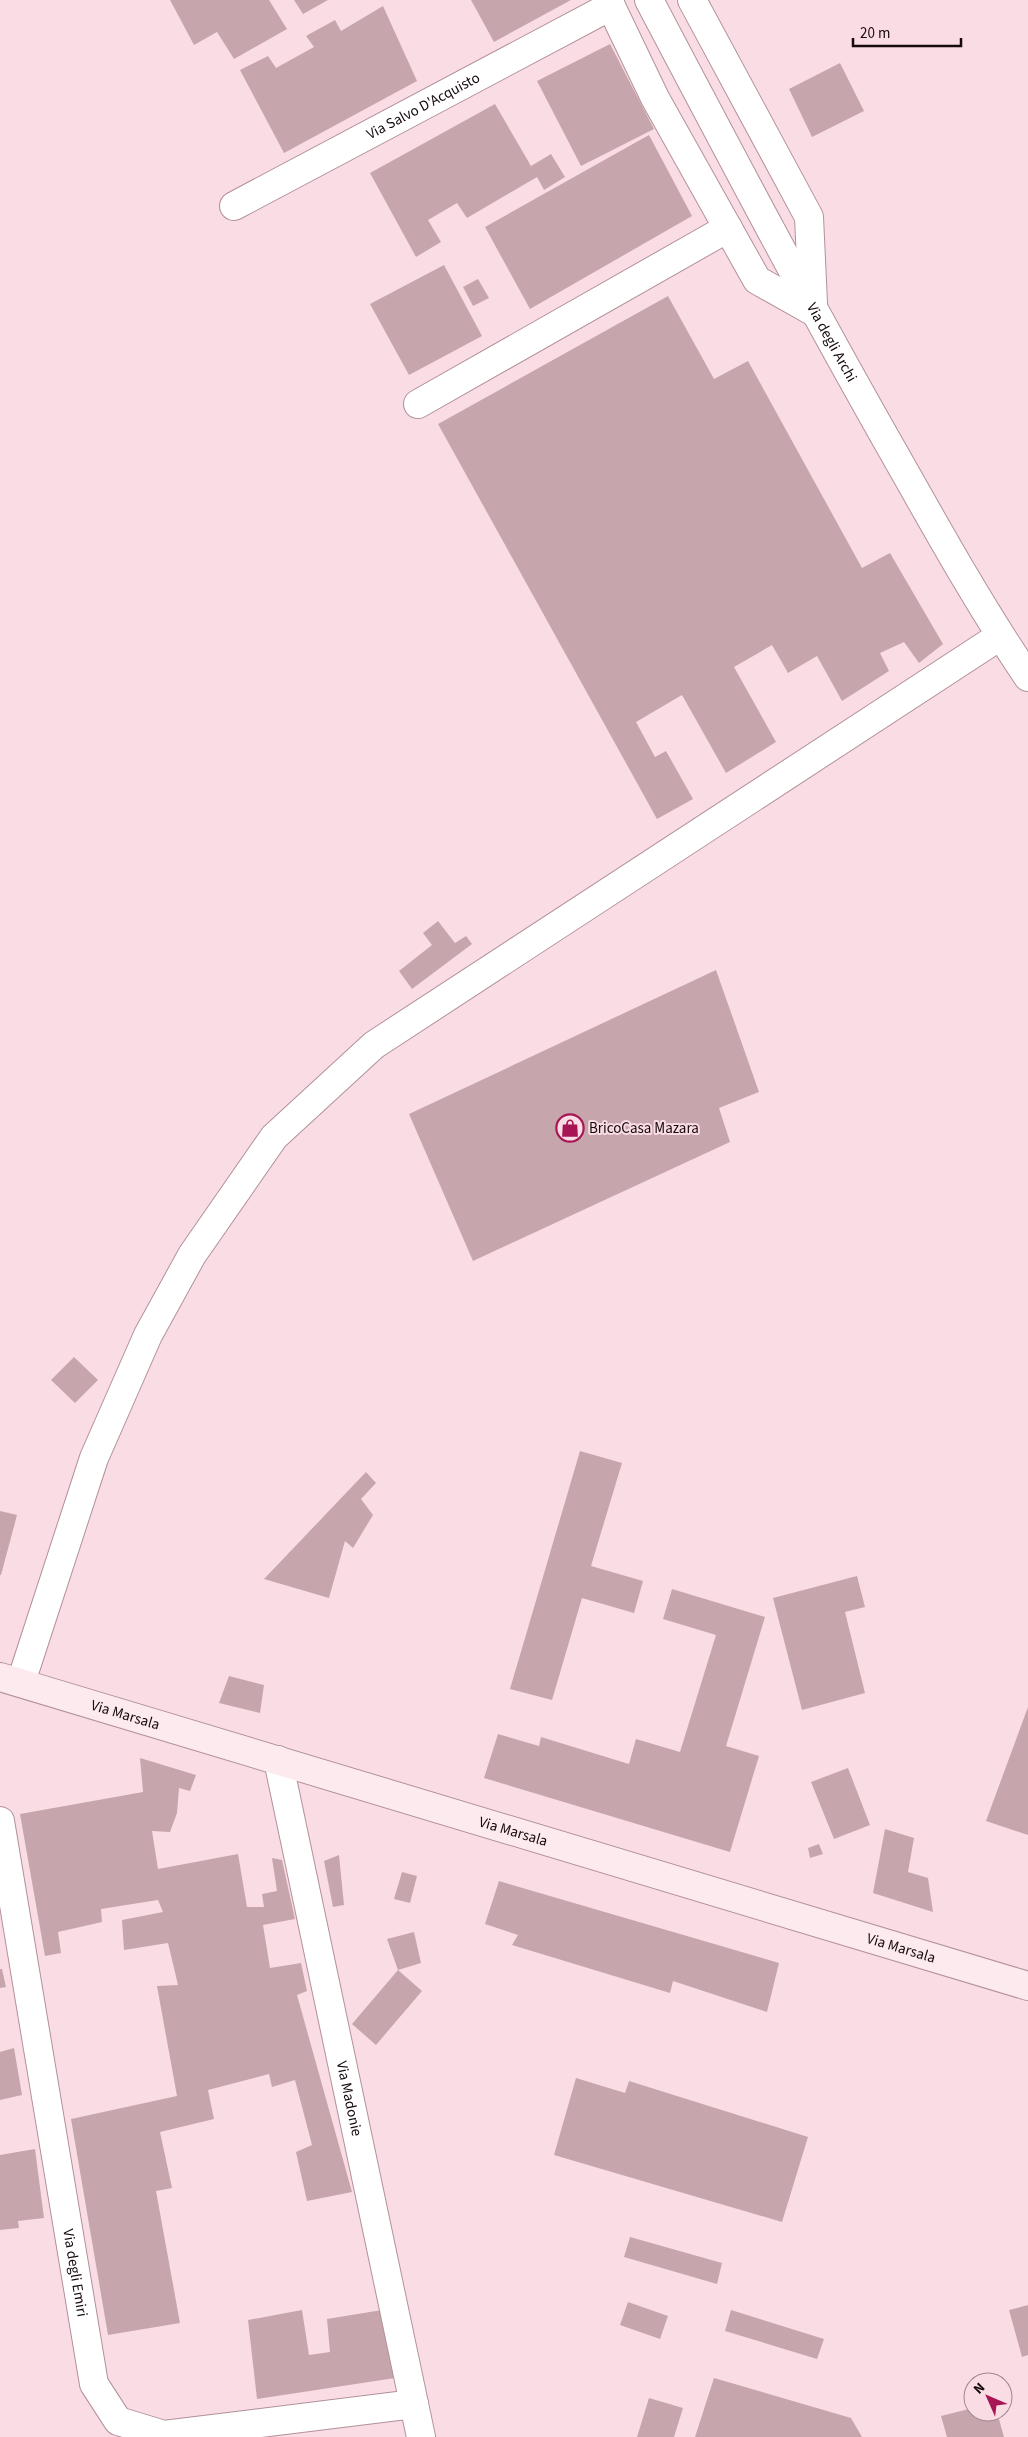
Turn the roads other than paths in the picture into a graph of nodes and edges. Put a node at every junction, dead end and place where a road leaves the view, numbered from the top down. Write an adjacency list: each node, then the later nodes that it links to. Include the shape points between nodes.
1 (649, 0): 6 (street, Via degli Archi)
2 (692, 0): 6 (street, via 809,217)
3 (610, 3): 4 (street, Via Salvo D'Acquisto); 5 (street, via 654,98)
4 (234, 206)
5 (728, 228): 6 (street, via 758,280); 7 (street)
6 (814, 312): 8 (street, Via degli Archi)
7 (418, 404)
8 (1000, 636): 9 (street, Via degli Archi); 10 (street, via 374,1045 274,1137 192,1255 148,1335 94,1458)
9 (1028, 677)
10 (11, 1679): 11 (main road, Via Marsala)
11 (278, 1760): 13 (main road, Via Marsala); 14 (street, Via Madonie)
12 (0, 1821): 14 (street, Via degli Emiri, via 94,2384 118,2421 164,2435)
13 (1028, 1986)
14 (414, 2404): 15 (street, Via Madonie)
15 (421, 2437)

